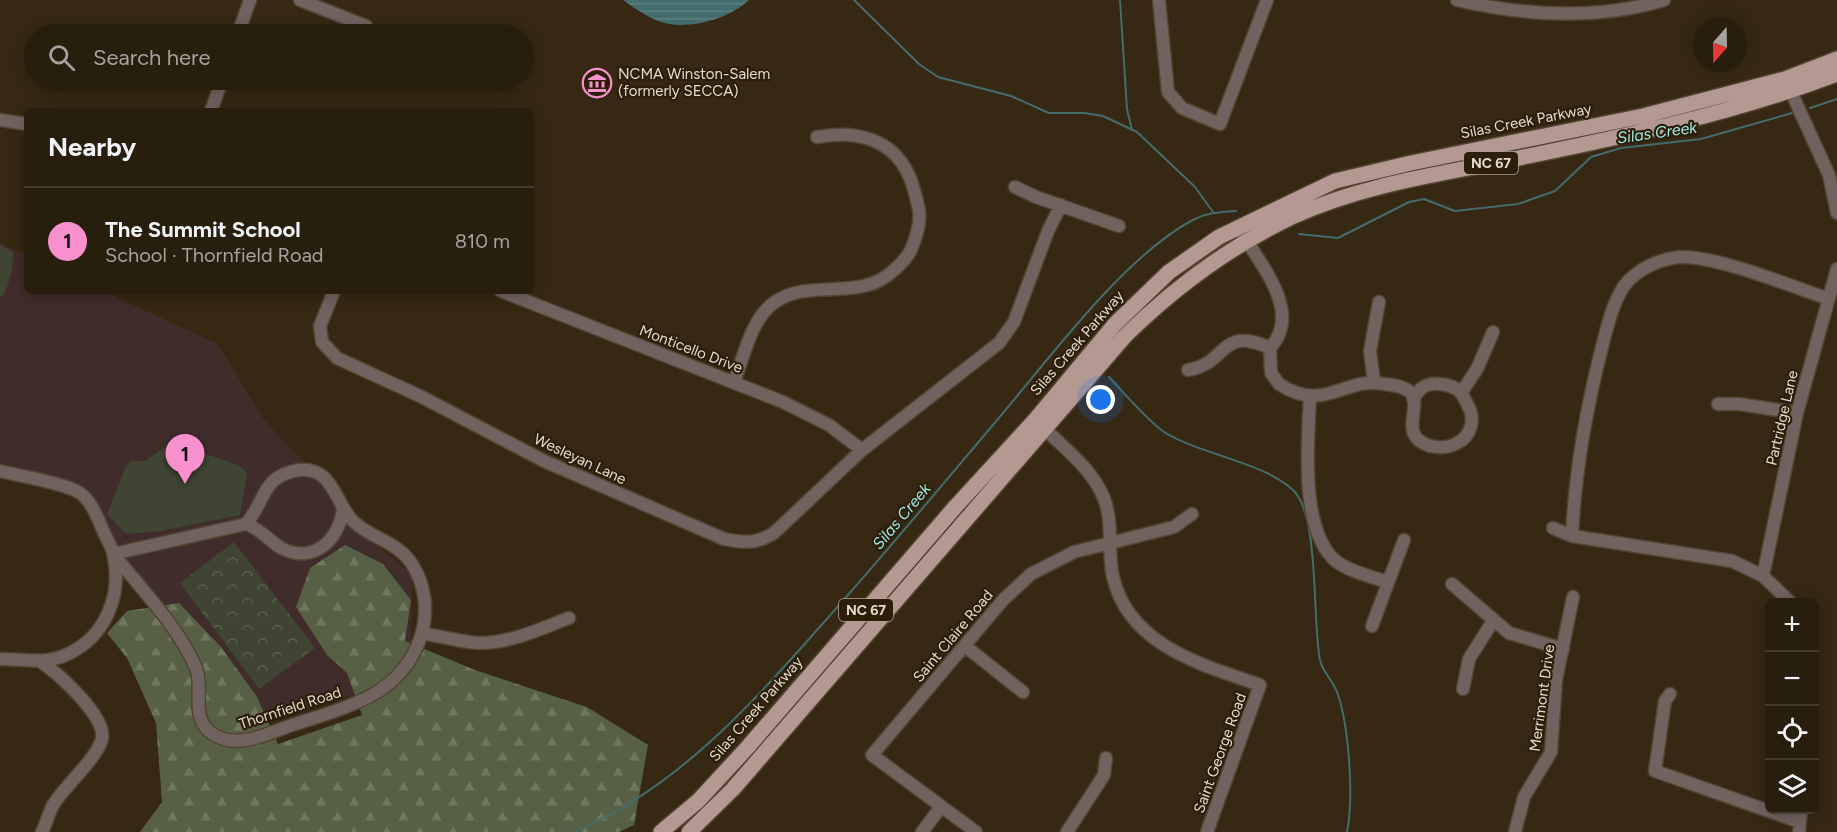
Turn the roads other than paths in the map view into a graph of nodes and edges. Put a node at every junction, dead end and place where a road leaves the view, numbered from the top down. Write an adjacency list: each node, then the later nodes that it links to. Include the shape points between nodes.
1 (250, 0): 8 (street)
2 (300, 0): 9 (street)
3 (1160, 0): 4 (street, via 1168,92 1182,108 1220,124)
4 (1268, 0)
5 (1457, 0): 7 (street)
6 (1664, 0): 7 (street, via 1608,12 1560,13)
7 (1512, 5)
8 (242, 24)
9 (361, 24)
10 (1837, 59): 12 (main road, Silas Creek Parkway / NC 67)
11 (1837, 74): 12 (main road, Silas Creek Parkway / NC 67)
12 (1789, 85): 20 (street, via 1829,175); 22 (main road, Silas Creek Parkway / NC 67, via 1364,173 1321,186); 23 (main road, Silas Creek Parkway / NC 67, via 1652,130 1354,194 1294,216)
13 (219, 90): 14 (street)
14 (213, 108)
15 (0, 120): 16 (street)
16 (24, 124)
17 (817, 136): 32 (street, via 852,134 877,141 905,166 915,189 920,217 914,243 908,257 884,280 861,288 816,288 791,293 772,303 756,326)
18 (1015, 187): 19 (street)
19 (1060, 205): 21 (street); 40 (street, Wesleyan Lane, via 1014,322 999,343)
20 (1837, 213)
21 (1119, 226)
22 (1238, 227): 23 (street); 39 (main road, Silas Creek Parkway / NC 67, via 1169,272 1141,297 1088,353)
23 (1247, 242): 30 (street, via 1281,302 1278,340); 39 (main road, Silas Creek Parkway / NC 67, via 1203,267 1161,300)
24 (1837, 269): 27 (street, Partridge Lane)
25 (333, 294): 40 (street, Wesleyan Lane, via 320,326 322,342 337,358 544,461 724,539 747,544 774,533)
26 (509, 294): 32 (street, Monticello Drive)
27 (1829, 299): 38 (street, Partridge Lane); 46 (street, via 1693,258 1661,261 1631,278 1611,314 1591,392 1576,470)
28 (1379, 302): 33 (street, via 1370,351)
29 (1493, 332): 34 (street, via 1477,369)
30 (1270, 348): 31 (street, via 1237,340 1204,365); 35 (street, via 1274,379 1284,388)
31 (1188, 370)
32 (734, 382): 40 (street, Monticello Drive, via 829,425)
33 (1374, 382): 35 (street); 36 (street, via 1405,388)
34 (1461, 393): 36 (street, via 1437,383 1422,388); 36 (street, via 1471,410 1469,431 1457,443 1440,447 1427,445 1414,433)
35 (1310, 397): 51 (street, via 1308,486 1319,534 1335,560)
36 (1413, 399)
37 (1718, 404): 38 (street)
38 (1797, 413): 50 (street, Partridge Lane)
39 (1040, 425): 48 (street, via 1095,480 1104,497); 69 (main road, Silas Creek Parkway / NC 67, via 956,506 747,748); 71 (main road, Silas Creek Parkway / NC 67, via 740,780)
40 (862, 450)
41 (0, 471): 49 (street, via 80,493 91,505)
42 (343, 508): 44 (street, via 334,537 313,552 288,551); 44 (street, Thornfield Road, via 325,477 310,470 293,471 270,483); 58 (street, Thornfield Road, via 356,524 395,546 411,563 424,603)
43 (1192, 514): 48 (street, Saint Claire Road, via 1174,527)
44 (246, 524): 49 (street)
45 (1554, 528): 46 (street)
46 (1572, 536): 50 (street, via 1715,557)
47 (1404, 540): 51 (street)
48 (1111, 543): 59 (street, Saint Claire Road, via 1061,557 1031,574 1003,600); 75 (street, Saint George Road, via 1116,587 1129,612 1152,638 1183,656 1260,685)
49 (113, 554): 58 (street, Thornfield Road, via 182,644 197,671 202,722 208,731 227,742 293,725 372,696 415,655); 62 (street, via 112,601 102,626 93,638 70,654)
50 (1763, 576): 54 (street)
51 (1388, 582): 57 (street)
52 (1452, 584): 56 (street)
53 (1573, 597): 60 (street, Merrimont Drive)
54 (1785, 598)
55 (569, 618): 58 (street, via 494,642)
56 (1493, 621): 60 (street, via 1509,633); 63 (street, via 1469,659)
57 (1372, 626)
58 (424, 634)
59 (965, 646): 64 (street); 67 (street, Saint Claire Road, via 872,755)
60 (1563, 649): 76 (street, Merrimont Drive, via 1555,687 1551,752 1524,797)
61 (0, 659): 62 (street)
62 (41, 662): 70 (street, via 57,672 102,729 99,744 54,803)
63 (1463, 689)
64 (1023, 692)
65 (1670, 694): 68 (street, via 1665,701 1655,771)
66 (1106, 758): 74 (street, via 1104,775)
67 (941, 807): 72 (street); 73 (street, Saint Claire Road)
68 (1800, 821)
69 (665, 831)
70 (42, 832)
71 (688, 832)
72 (922, 832)
73 (976, 832)
74 (1067, 832)
75 (1208, 832)
76 (1515, 832)

